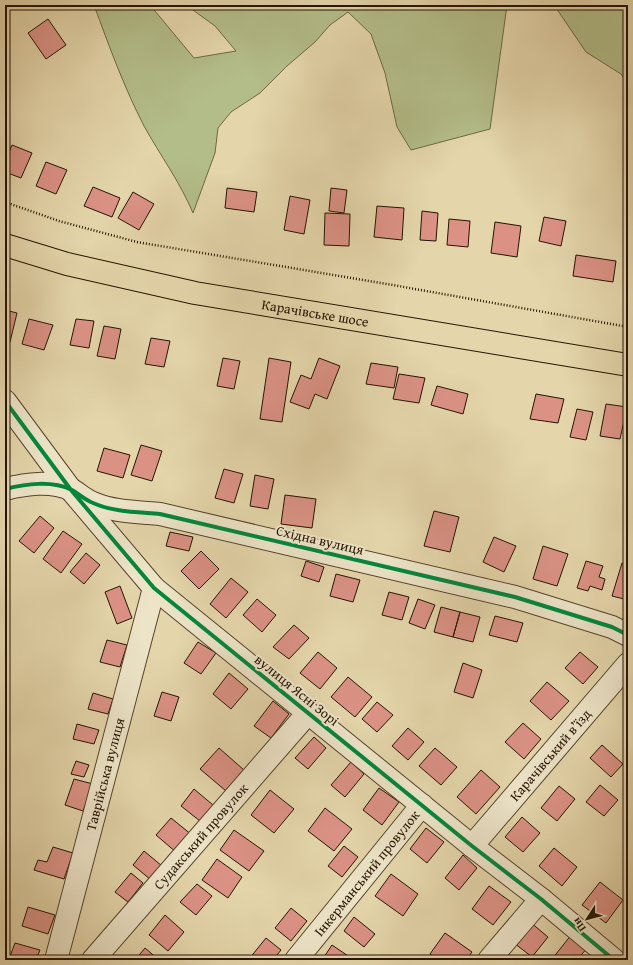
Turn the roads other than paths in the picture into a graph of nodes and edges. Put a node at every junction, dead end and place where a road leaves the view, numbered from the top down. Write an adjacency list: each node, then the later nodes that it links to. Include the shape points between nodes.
1 (5, 245): 2 (main road, Карачівське шосе, via 67,264 195,293)
2 (628, 365)
3 (5, 400): 5 (street, вулиця Ясні Зорі)
4 (5, 489): 5 (street, Східна вулиця, via 21,485 48,484)
5 (71, 490): 6 (street, вулиця Ясні Зорі); 7 (street, Східна вулиця, via 92,503 116,510 160,514 515,597)
6 (154, 588): 9 (street, вулиця Ясні Зорі); 13 (street, Таврійська вулиця)
7 (628, 635)
8 (628, 664): 11 (street, Карачівський в’їзд)
9 (308, 713): 10 (street, вулиця Ясні Зорі); 14 (street, Судакський провулок)
10 (422, 805): 11 (street, вулиця Ясні Зорі); 15 (street, Інкерманський провулок)
11 (472, 846): 12 (street, вулиця Ясні Зорі)
12 (540, 899): 16 (street); 17 (street, вулиця Ясні Зорі)
13 (56, 960)
14 (93, 960)
15 (296, 960)
16 (489, 960)
17 (614, 960)

